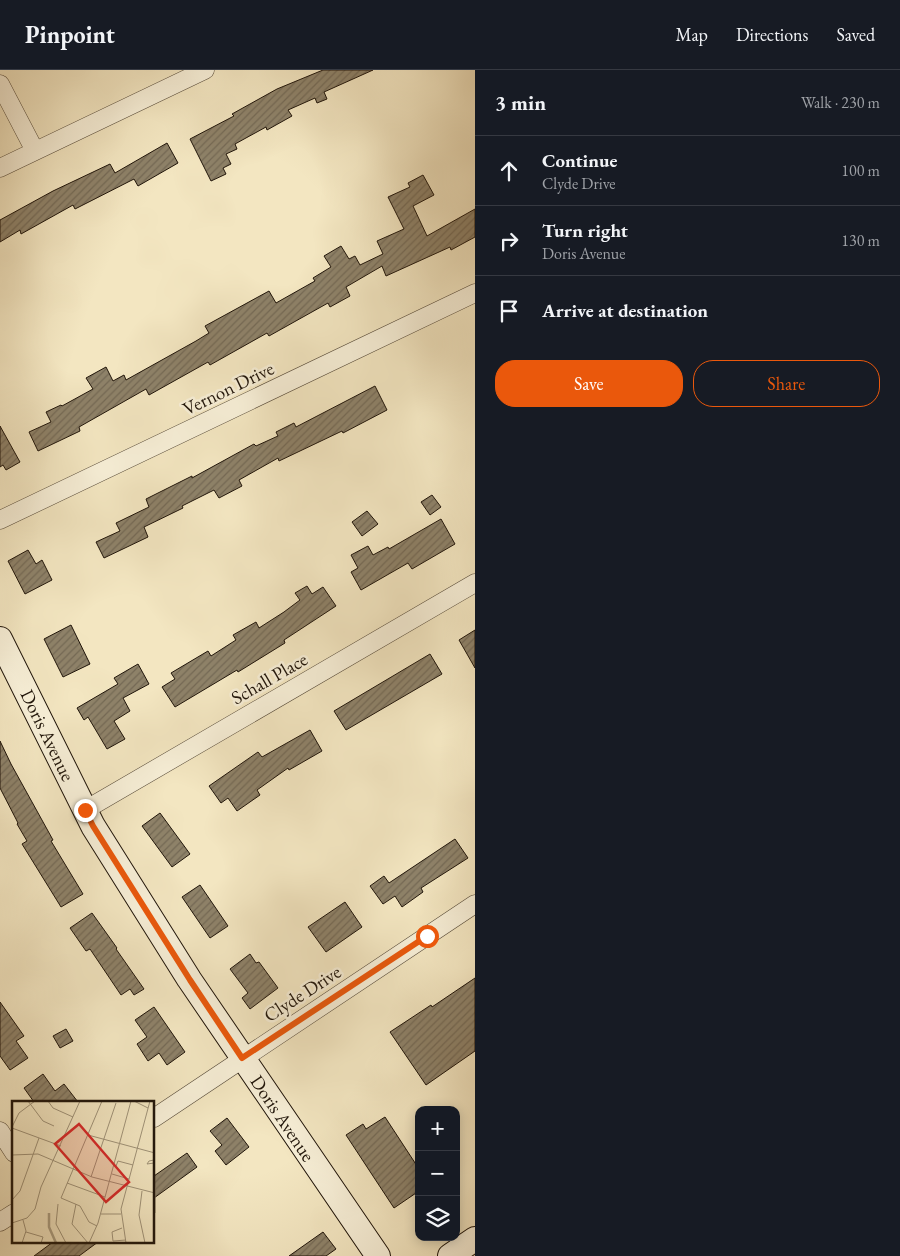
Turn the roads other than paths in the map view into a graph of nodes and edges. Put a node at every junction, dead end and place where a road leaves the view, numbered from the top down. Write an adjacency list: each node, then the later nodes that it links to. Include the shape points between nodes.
1 (205, 70): 3 (street)
2 (0, 84): 3 (street)
3 (35, 151): 4 (street)
4 (0, 168)
5 (473, 299): 6 (street, Vernon Drive)
6 (0, 520)
7 (475, 582): 9 (street, Schall Place)
8 (0, 639): 9 (street, Doris Avenue)
9 (85, 810): 11 (street, Doris Avenue)
10 (475, 904): 11 (street, Clyde Drive)
11 (242, 1058): 12 (street, Clyde Drive); 18 (street, Doris Avenue)
12 (155, 1117)
13 (0, 1132): 14 (street)
14 (12, 1150)
15 (12, 1214): 16 (street)
16 (0, 1222)
17 (475, 1239): 19 (street)
18 (378, 1256)
19 (450, 1256)

